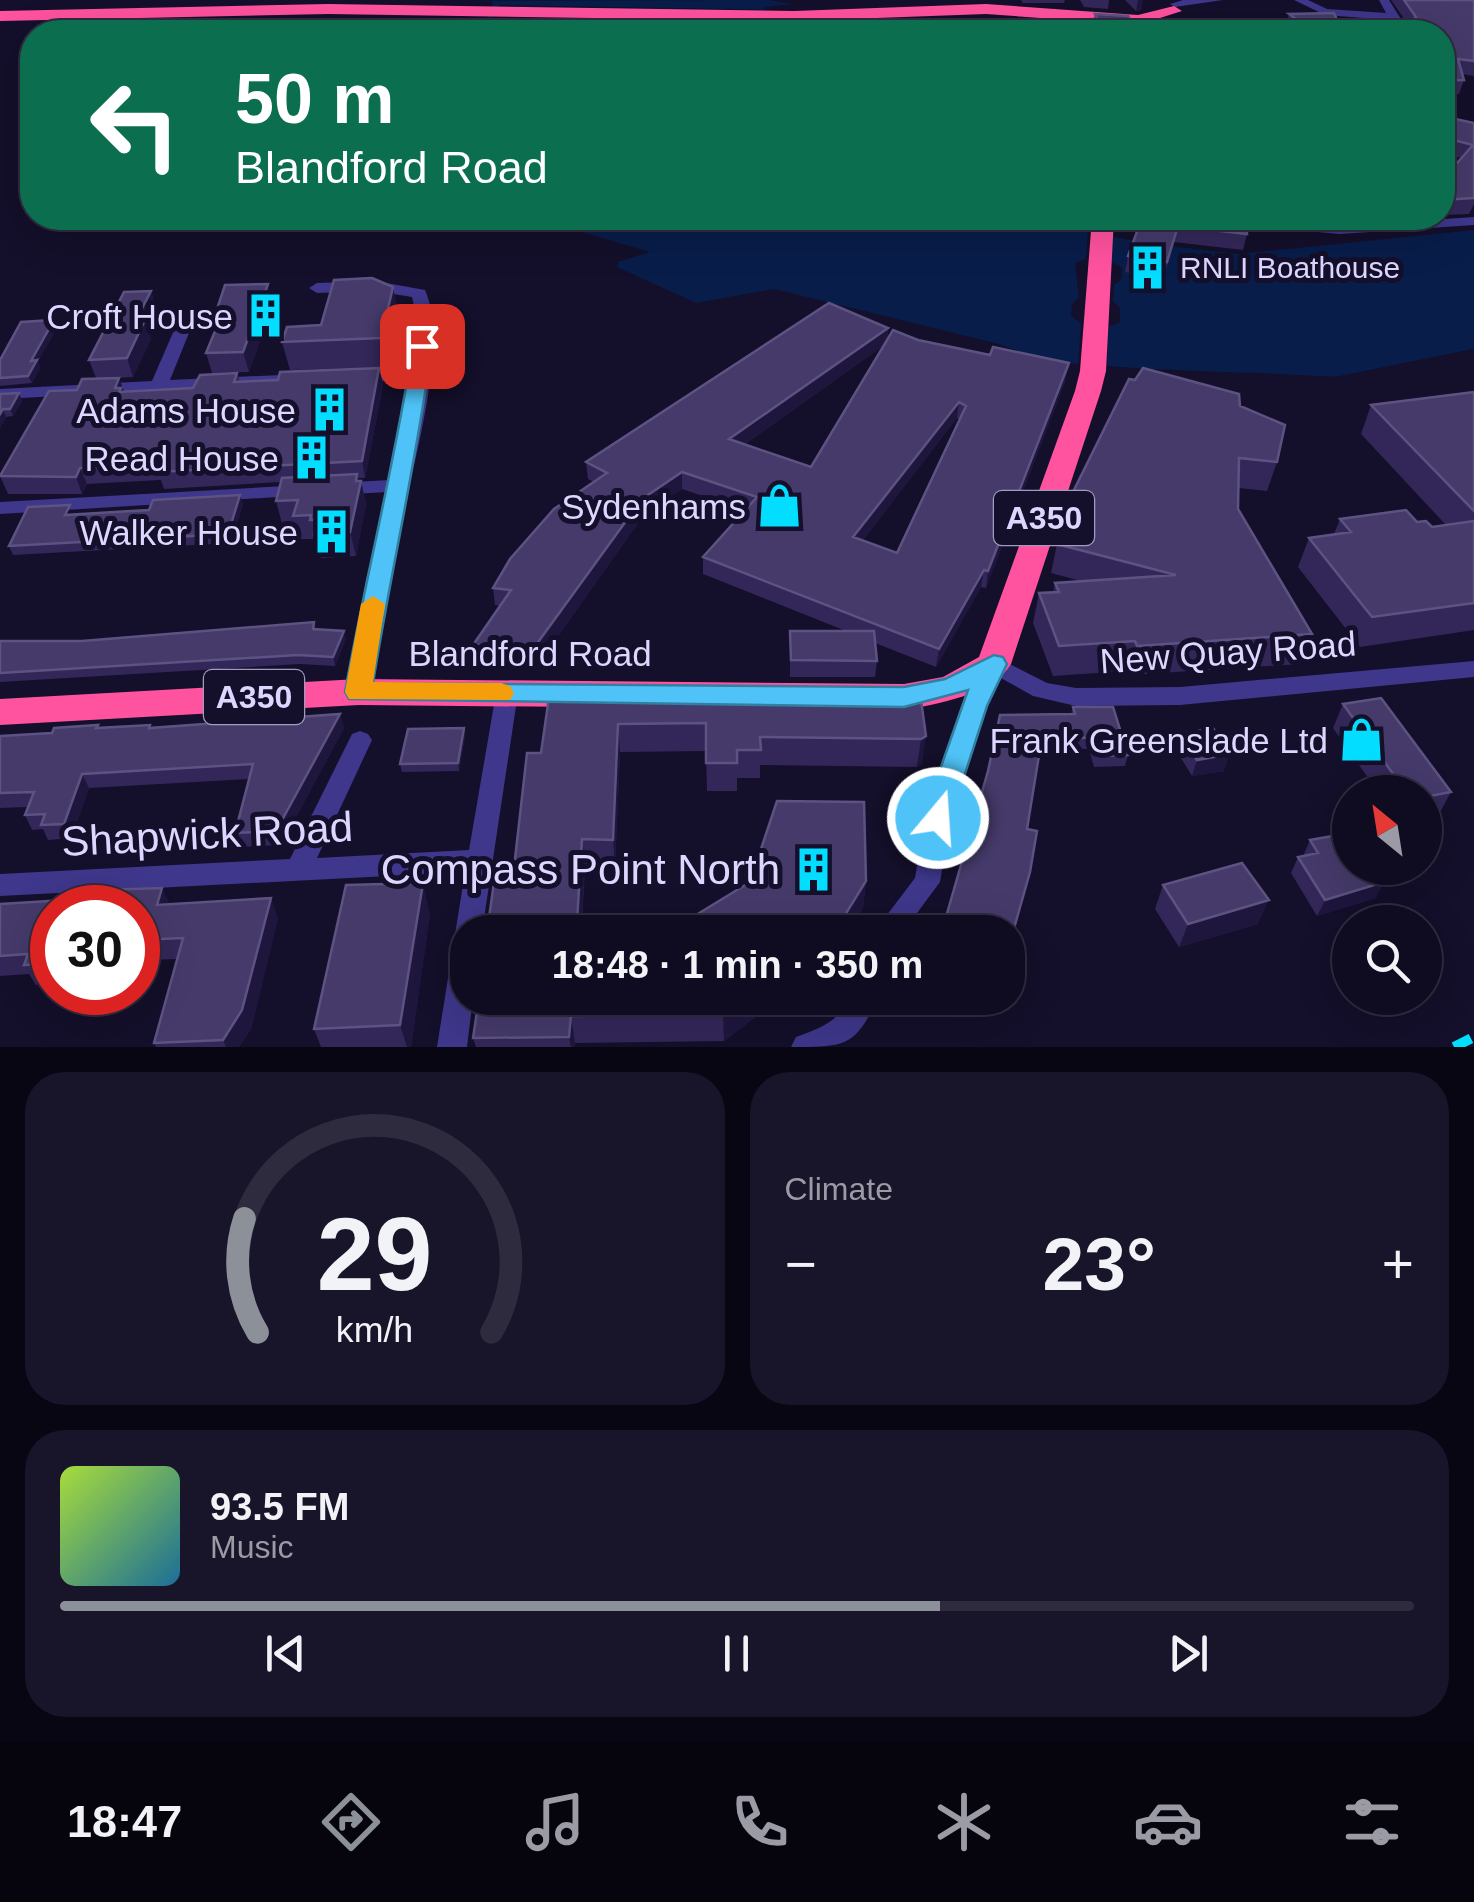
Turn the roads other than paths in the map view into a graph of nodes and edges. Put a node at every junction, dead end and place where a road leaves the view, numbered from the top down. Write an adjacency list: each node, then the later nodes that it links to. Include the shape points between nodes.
1 (1218, 0): 5 (street)
2 (1299, 0): 4 (street, via 1325,12)
3 (986, 4): 5 (highway, via 1130,20); 6 (highway, via 794,16 309,10)
4 (1387, 8)
5 (1174, 11)
6 (0, 16)
7 (1101, 230): 17 (highway, A350, via 1093,371)
8 (317, 288): 10 (street, via 419,292 427,318)
9 (183, 328): 13 (street)
10 (418, 375): 12 (street); 15 (street)
11 (319, 378): 13 (street)
12 (339, 378)
13 (160, 384): 14 (street)
14 (0, 394)
15 (400, 486): 16 (street); 19 (street)
16 (0, 508)
17 (994, 664): 18 (street, New Quay Road, via 1041,690 1076,697 1180,696); 20 (highway, Blandford Road / A350, via 951,688 904,697); 27 (street, via 938,818 927,882)
18 (1474, 668)
19 (358, 692): 20 (highway, Blandford Road / A350); 21 (highway, Blandford Road / A350)
20 (507, 693): 23 (street)
21 (0, 712)
22 (360, 740): 24 (street)
23 (479, 860): 24 (street, Shapwick Road); 26 (street)
24 (299, 868): 25 (street, Shapwick Road)
25 (0, 884)
26 (471, 915)
27 (901, 915)
28 (457, 1015): 30 (street)
29 (857, 1015): 31 (street, via 827,1044)
30 (452, 1047)
31 (806, 1047)

